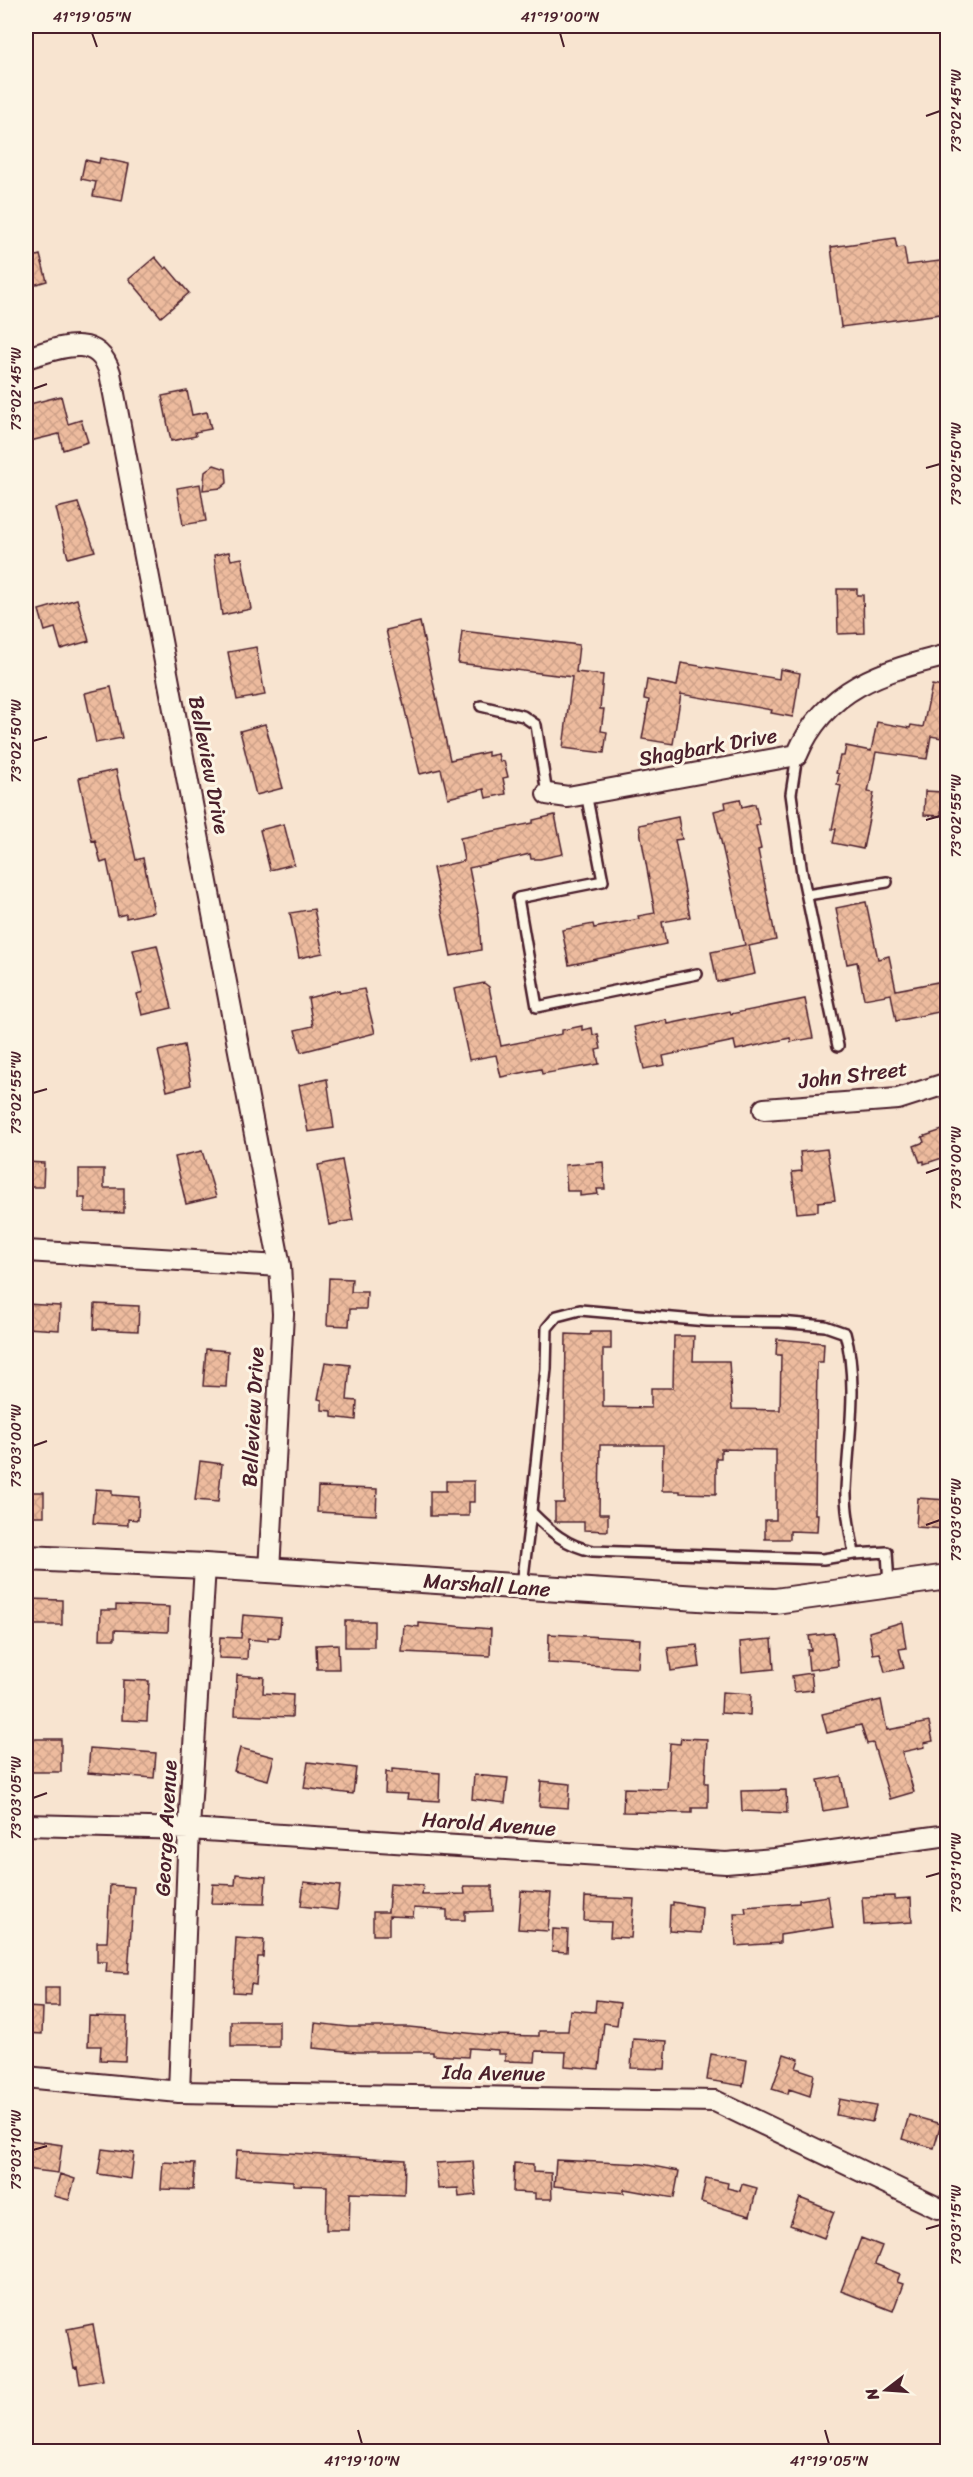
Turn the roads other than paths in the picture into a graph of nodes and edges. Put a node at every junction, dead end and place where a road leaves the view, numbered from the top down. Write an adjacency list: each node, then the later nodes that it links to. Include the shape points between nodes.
1 (26, 358): 14 (street, Belleview Drive, via 89,346 99,352 110,373)
2 (948, 655): 4 (street, Shagbark Drive, via 878,676 843,696 814,721)
3 (481, 706): 6 (lane, via 523,716 536,725)
4 (797, 755): 5 (street, Shagbark Drive); 8 (lane, via 791,794)
5 (586, 793): 6 (street, Shagbark Drive, via 568,797); 9 (lane, via 603,881 518,898 537,1007)
6 (547, 794)
7 (887, 882): 8 (lane)
8 (807, 895): 10 (lane)
9 (697, 974)
10 (837, 1046)
11 (948, 1083): 12 (street, John Street, via 898,1099)
12 (764, 1108)
13 (26, 1251): 14 (street)
14 (280, 1266): 19 (street, Belleview Drive, via 283,1314)
15 (531, 1512): 16 (lane, via 562,1540 593,1551 823,1559); 16 (lane, via 547,1328 553,1319 580,1310 825,1326 845,1334 850,1351 846,1492); 22 (lane)
16 (854, 1554): 21 (lane, via 887,1552)
17 (26, 1558): 18 (street, Marshall Lane)
18 (205, 1566): 19 (street, Marshall Lane); 24 (street, George Avenue)
19 (269, 1571): 22 (street, Marshall Lane)
20 (948, 1577): 21 (street, Marshall Lane)
21 (889, 1586): 22 (street, Marshall Lane, via 775,1601)
22 (522, 1587)
23 (26, 1824): 24 (street, Harold Avenue)
24 (189, 1829): 25 (street, Harold Avenue, via 726,1863); 27 (street, George Avenue)
25 (948, 1836)
26 (26, 2077): 27 (street, Ida Avenue)
27 (179, 2092): 28 (street, Ida Avenue, via 715,2101)
28 (943, 2204)

